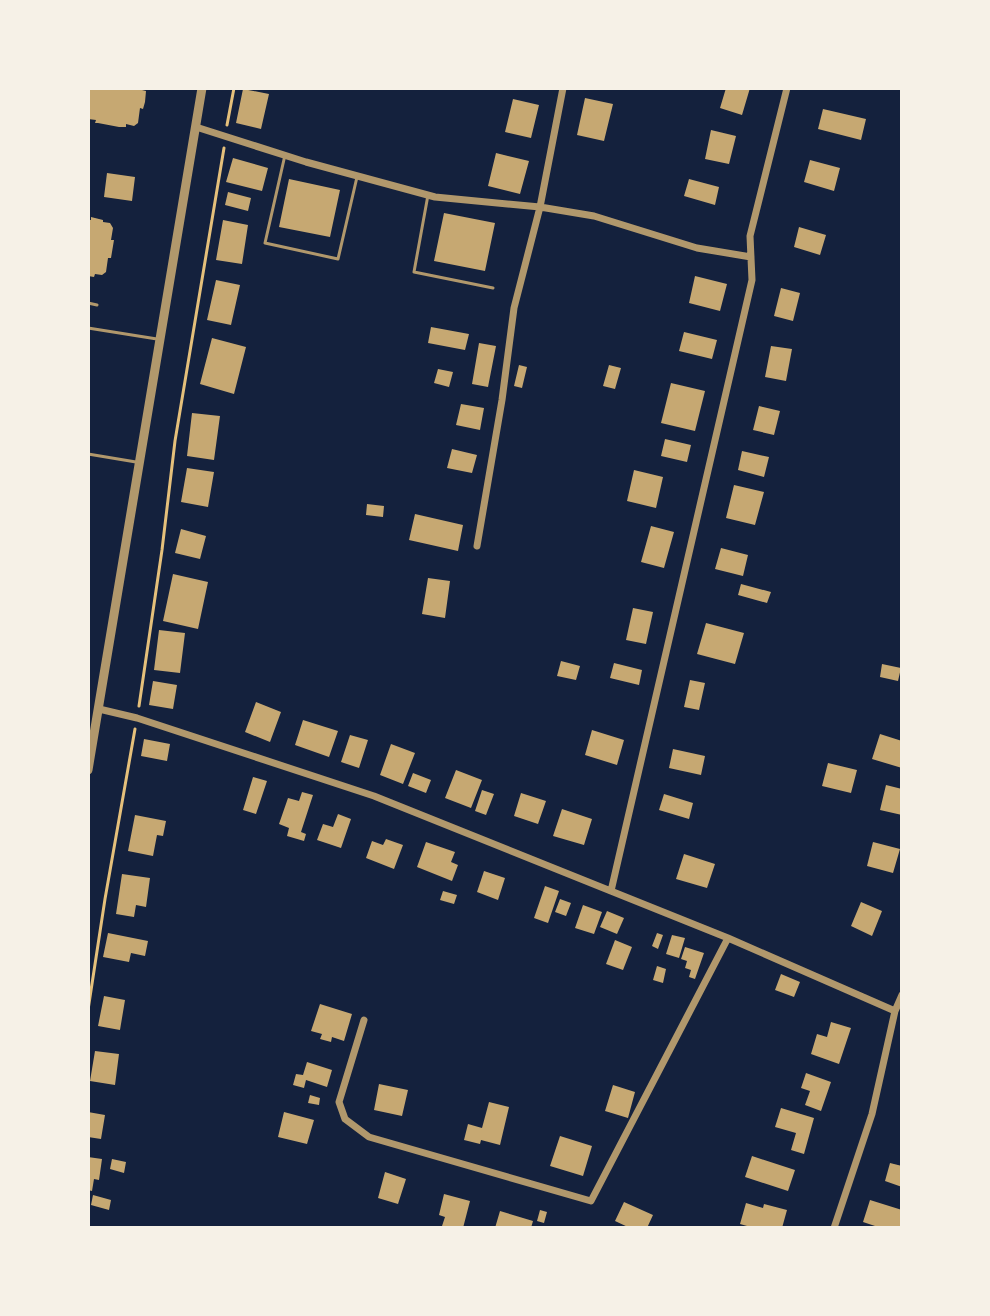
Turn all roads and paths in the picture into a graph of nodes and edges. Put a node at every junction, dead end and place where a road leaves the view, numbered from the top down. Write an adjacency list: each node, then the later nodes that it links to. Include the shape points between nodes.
1 (202, 88): 5 (street)
2 (234, 88): 6 (path)
3 (563, 88): 10 (street)
4 (787, 88): 11 (street, via 750,236)
5 (196, 127): 6 (street); 16 (street)
6 (225, 137): 7 (street); 21 (path)
7 (285, 155): 8 (street); 8 (lane, via 265,243 338,259)
8 (358, 176): 9 (street)
9 (428, 195): 10 (street); 12 (lane, via 414,272)
10 (540, 207): 11 (street); 19 (street, via 514,308)
11 (751, 257): 23 (street, via 752,280)
12 (493, 288)
13 (88, 303): 14 (lane)
14 (97, 305)
15 (88, 328): 16 (lane)
16 (160, 340): 18 (street)
17 (88, 454): 18 (lane)
18 (140, 463): 20 (street)
19 (477, 546)
20 (99, 709): 21 (street); 22 (street)
21 (137, 718): 23 (street, via 374,796); 26 (path)
22 (88, 770)
23 (611, 891): 24 (street)
24 (728, 938): 27 (street); 28 (street, via 591,1201 369,1137 345,1119 339,1102)
25 (902, 995): 27 (street)
26 (88, 1010)
27 (898, 1013): 29 (street)
28 (364, 1020)
29 (834, 1228)

